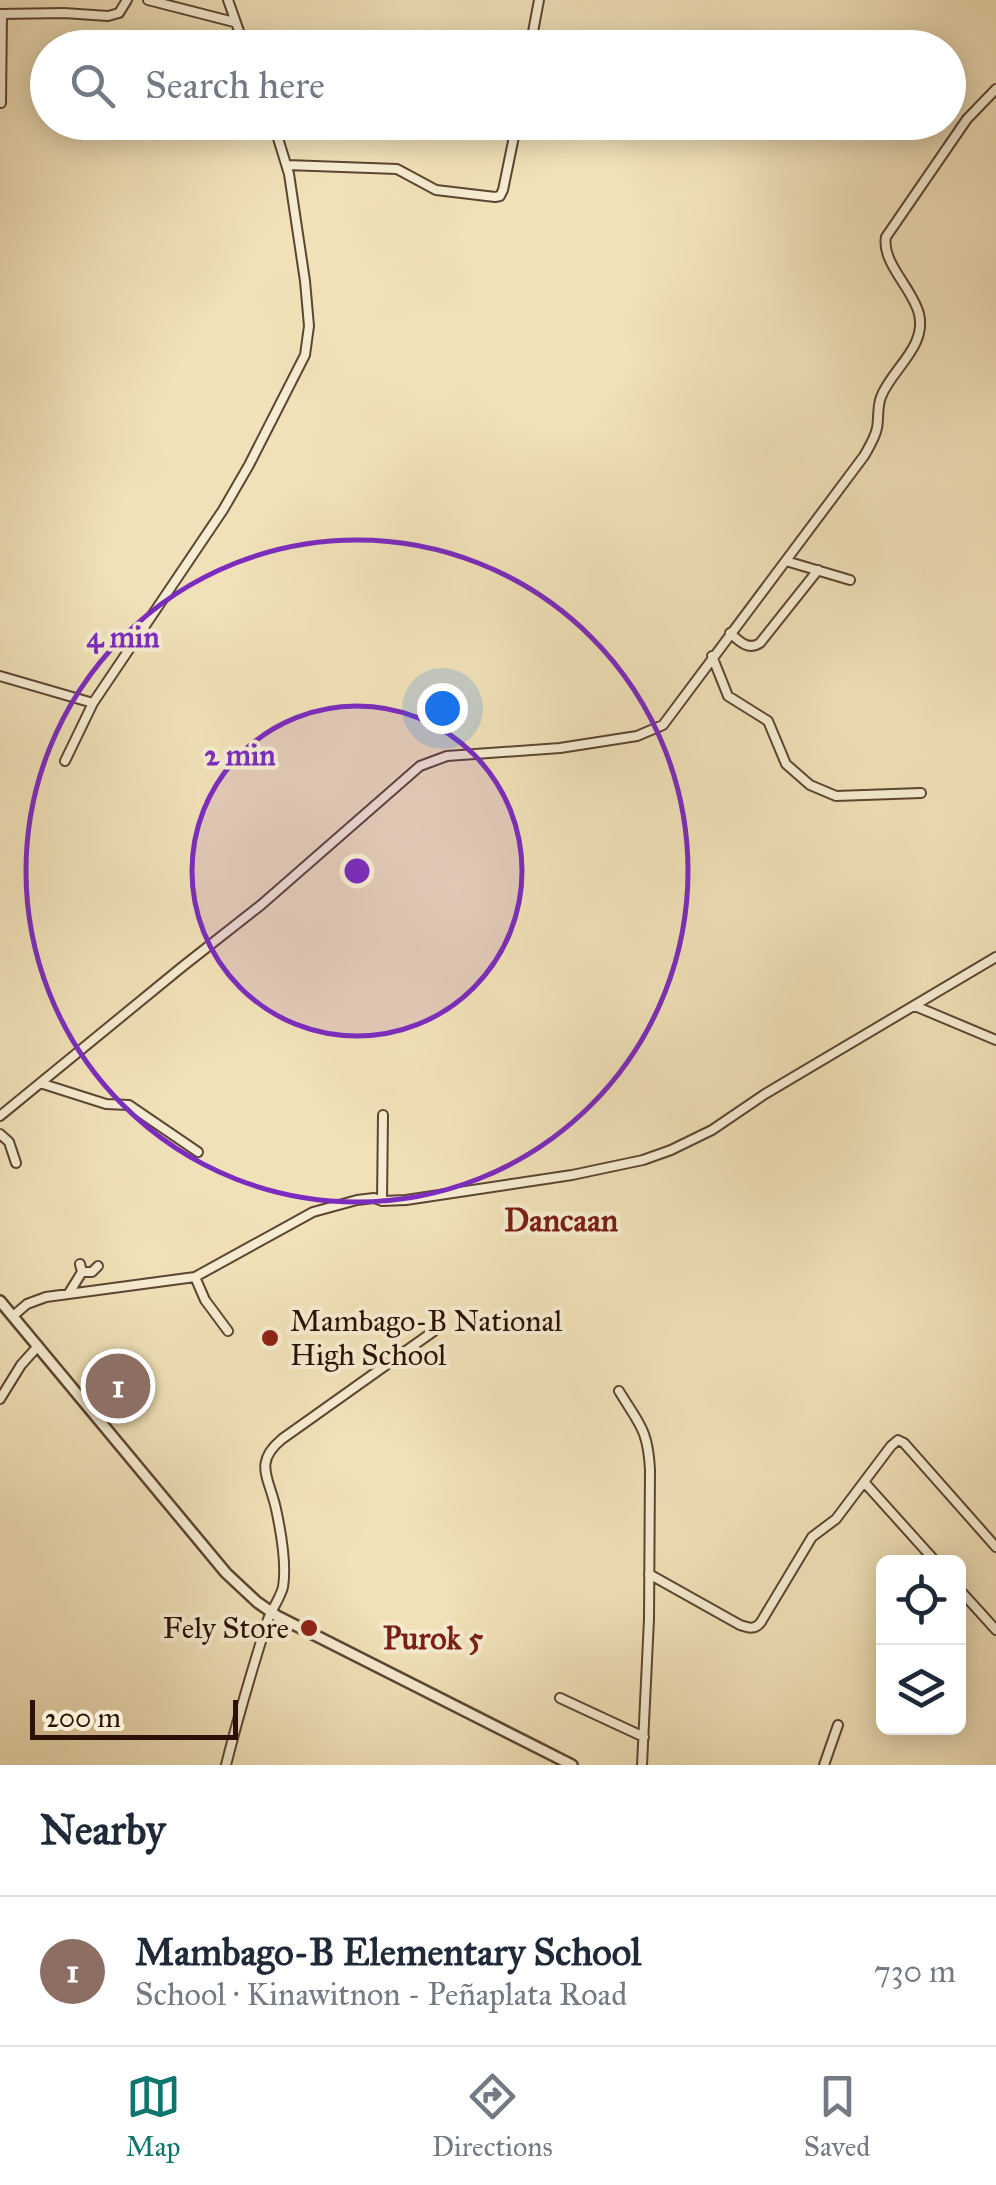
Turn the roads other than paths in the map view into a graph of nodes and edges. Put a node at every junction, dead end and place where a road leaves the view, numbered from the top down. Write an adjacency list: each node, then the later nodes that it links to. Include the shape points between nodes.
1 (127, 0): 5 (street, via 108,16)
2 (148, 0): 6 (street)
3 (228, 0): 6 (street)
4 (538, 0): 8 (street)
5 (1, 14): 10 (street)
6 (234, 22): 7 (street)
7 (237, 30)
8 (533, 30)
9 (996, 89): 11 (street)
10 (1, 102)
11 (966, 121)
12 (279, 140): 15 (street)
13 (513, 140): 15 (street, via 503,190 495,197 436,190 397,169)
14 (953, 140): 16 (street, via 886,237 886,253 918,312 918,335 880,397 875,438)
15 (287, 165): 22 (street, via 306,297 304,355 223,510)
16 (786, 561): 17 (street); 19 (street)
17 (818, 570): 18 (street); 19 (street, via 760,643 750,646)
18 (850, 580)
19 (730, 634): 20 (street)
20 (712, 656): 24 (street, via 728,696 768,721 786,764 810,786 836,796); 28 (street, via 673,714 650,732 560,748 448,756 420,766 261,906)
21 (0, 676): 22 (street)
22 (93, 703): 23 (street)
23 (65, 762)
24 (921, 793)
25 (996, 957): 26 (street)
26 (915, 1006): 27 (street); 34 (street, via 671,1150 572,1175)
27 (996, 1040)
28 (40, 1083): 30 (street); 32 (street, via 130,1105)
29 (383, 1115): 34 (street)
30 (0, 1116)
31 (0, 1134): 33 (street)
32 (197, 1147)
33 (16, 1163)
34 (382, 1201): 36 (street, via 313,1212)
35 (98, 1266): 37 (street, via 92,1272 81,1268)
36 (195, 1277): 37 (street); 40 (street)
37 (69, 1292): 39 (street, via 37,1298)
38 (0, 1301): 39 (street)
39 (12, 1316): 42 (street)
40 (228, 1331)
41 (434, 1331): 50 (street, via 269,1450 264,1462 284,1568)
42 (38, 1346): 44 (street); 50 (street, via 226,1572)
43 (619, 1391): 48 (street, via 649,1447)
44 (0, 1399)
45 (865, 1483): 46 (street, via 901,1440); 47 (street); 48 (street, via 812,1538 755,1628)
46 (996, 1547)
47 (930, 1555)
48 (649, 1574): 54 (street)
49 (966, 1597): 51 (street)
50 (270, 1612): 55 (street); 56 (street)
51 (996, 1630)
52 (560, 1698): 54 (street)
53 (838, 1725): 58 (street)
54 (644, 1737): 57 (street)
55 (226, 1765)
56 (572, 1765)
57 (642, 1765)
58 (824, 1765)

